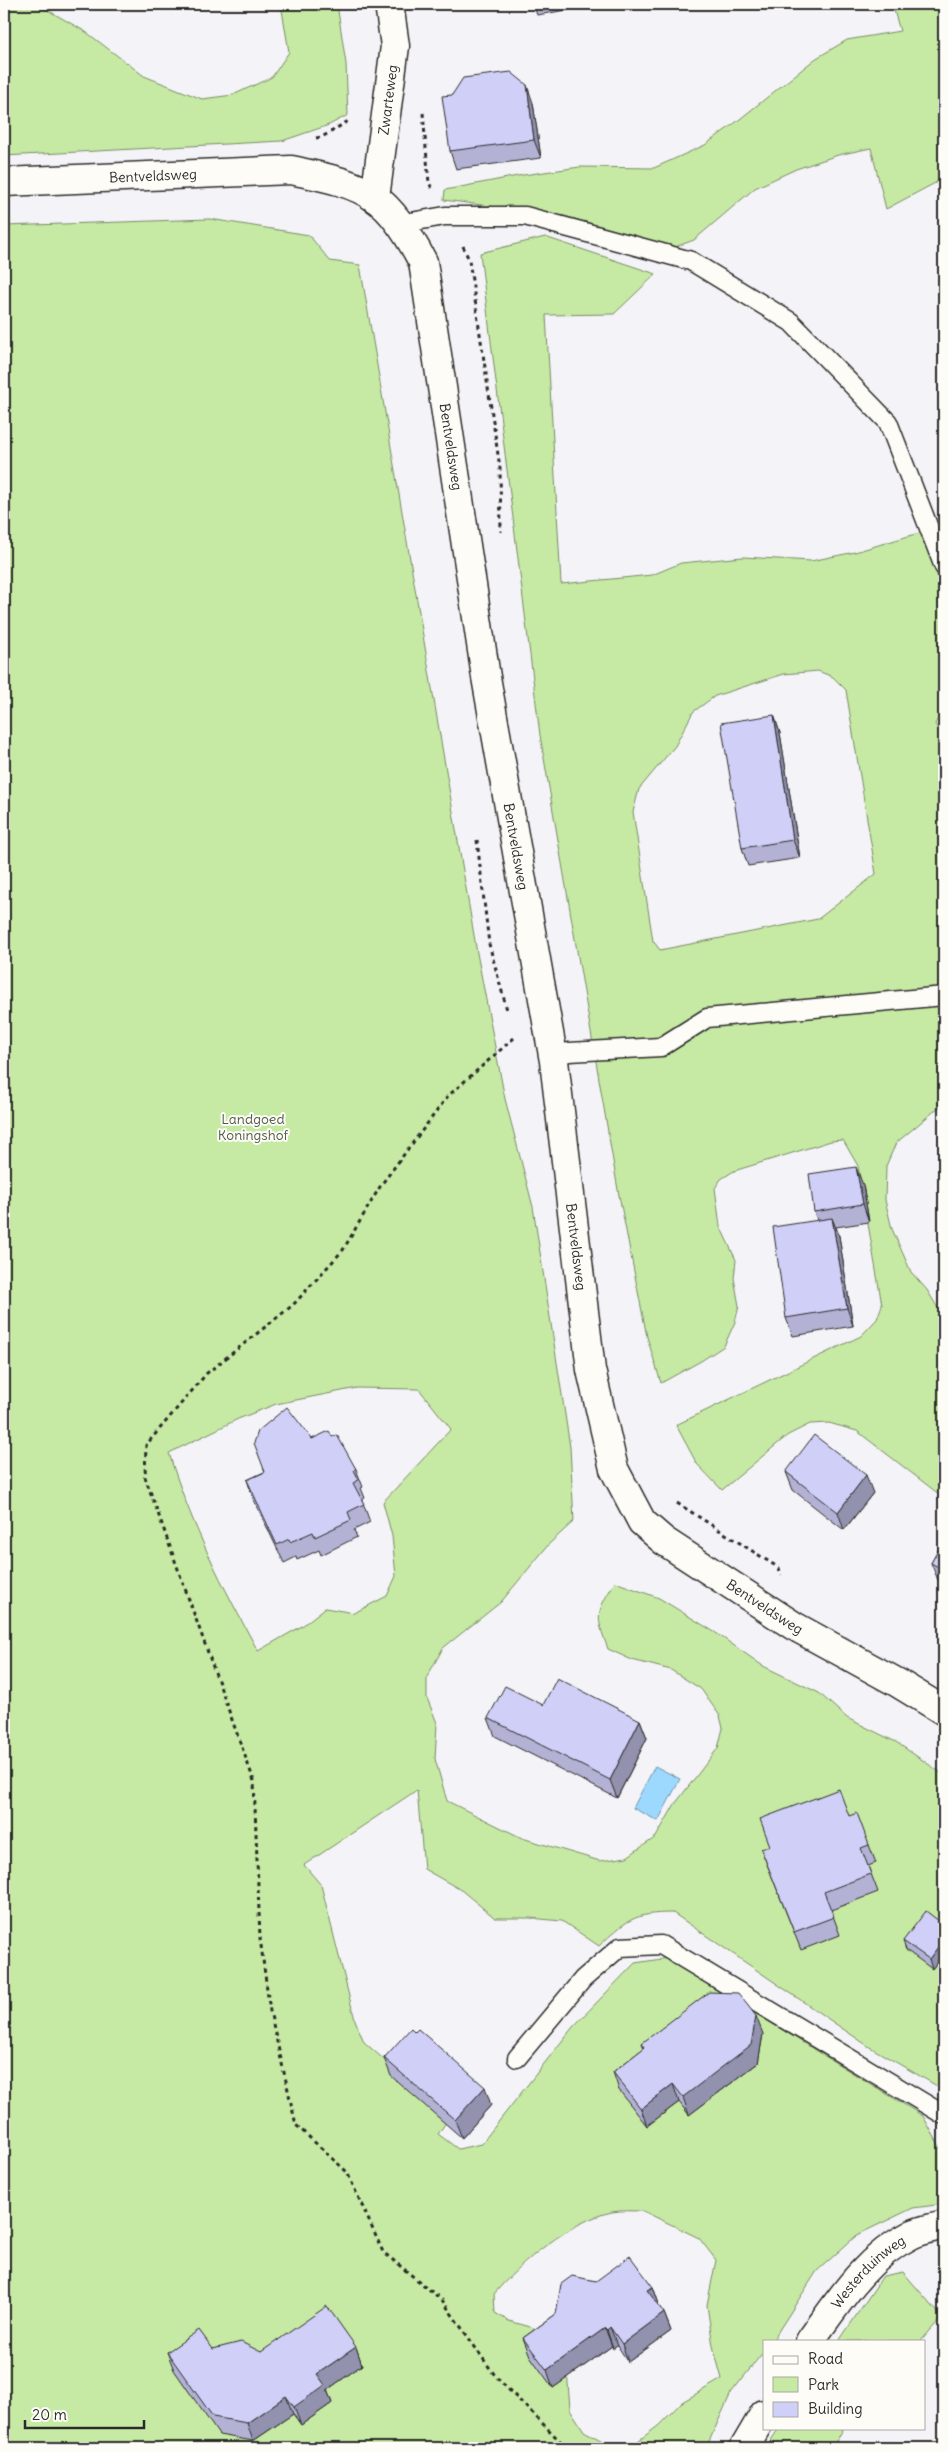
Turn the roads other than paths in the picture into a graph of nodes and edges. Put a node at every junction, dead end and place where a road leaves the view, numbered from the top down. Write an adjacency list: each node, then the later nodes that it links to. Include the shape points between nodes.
1 (389, 4): 3 (street, Zwarteweg, via 395,46)
2 (4, 182): 3 (street, Bentveldsweg, via 291,170 333,179)
3 (375, 198): 4 (street, Bentveldsweg)
4 (399, 224): 5 (lane, via 445,216 524,216 691,261 791,322 888,422); 7 (street, Bentveldsweg, via 413,242 422,262 486,677)
5 (944, 567)
6 (944, 996): 7 (lane, via 708,1018 661,1048 569,1052)
7 (552, 1056): 8 (street, Bentveldsweg, via 591,1370 614,1469 630,1502 642,1522 712,1574 794,1626)
8 (944, 1711)
9 (517, 2058): 10 (lane, via 583,1979 620,1948 661,1945)
10 (944, 2115)
11 (944, 2225): 12 (street, Westerduinweg, via 912,2234 881,2253 859,2275)
12 (811, 2340)
13 (763, 2416): 14 (street)
14 (744, 2448)

